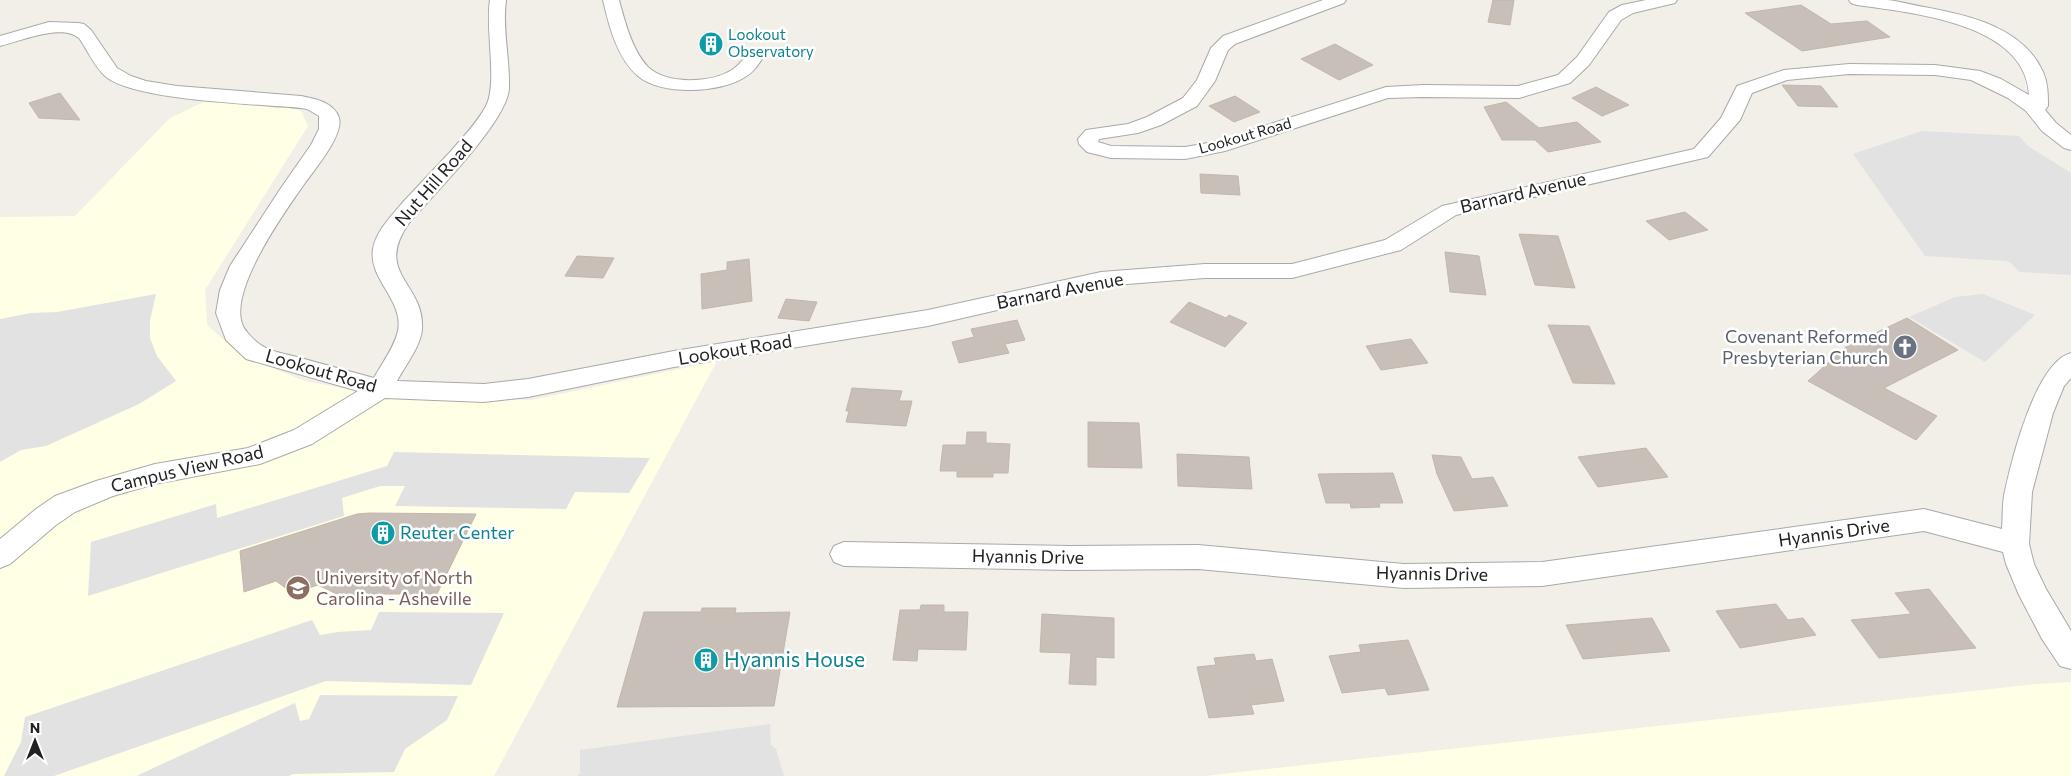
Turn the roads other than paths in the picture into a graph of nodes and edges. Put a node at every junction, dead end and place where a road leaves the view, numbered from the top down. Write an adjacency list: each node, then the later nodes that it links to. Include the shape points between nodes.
1 (498, 0): 12 (street, Nut Hill Road, via 500,90 496,105 480,130 401,218 384,249 390,276 406,303 410,329)
2 (611, 0): 7 (street, via 621,34 641,70 650,77 679,84 713,83 743,72 752,65)
3 (1338, 0): 4 (street, Lookout Road, via 1229,40 1220,48 1206,81 1190,102 1131,129 1093,134 1088,139 1090,144 1111,152 1185,153 1218,147 1386,93 1519,92 1542,87 1564,79 1577,67 1615,16 1628,9)
4 (1669, 0)
5 (1857, 0): 8 (street, via 1970,22 1992,31 2019,52 2033,69 2039,106)
6 (0, 41): 12 (street, Lookout Road, via 49,27 78,28 111,72 125,80 177,92 301,102 327,113 329,129 321,146 241,266 230,290 228,313 234,334 255,353)
7 (754, 57)
8 (2033, 107): 9 (street, Barnard Avenue, via 2049,127); 10 (street, Barnard Avenue, via 1995,83 1974,75 1935,70 1849,69 1784,75 1744,90 1730,120 1700,153 1449,210 1393,245 1292,271 1205,271 1101,279)
9 (2071, 144)
10 (928, 318): 12 (street, Lookout Road, via 674,359 528,388 484,393)
11 (2071, 361): 13 (street, via 2053,383 2040,413 2018,492)
12 (380, 389): 15 (street, Campus View Road, via 303,437 251,457 155,474 65,504)
13 (2015, 544): 14 (street, Hyannis Drive, via 1924,520 1542,574 1404,576 1198,557); 16 (street, via 2034,595)
14 (844, 554)
15 (0, 556)
16 (2071, 656)

